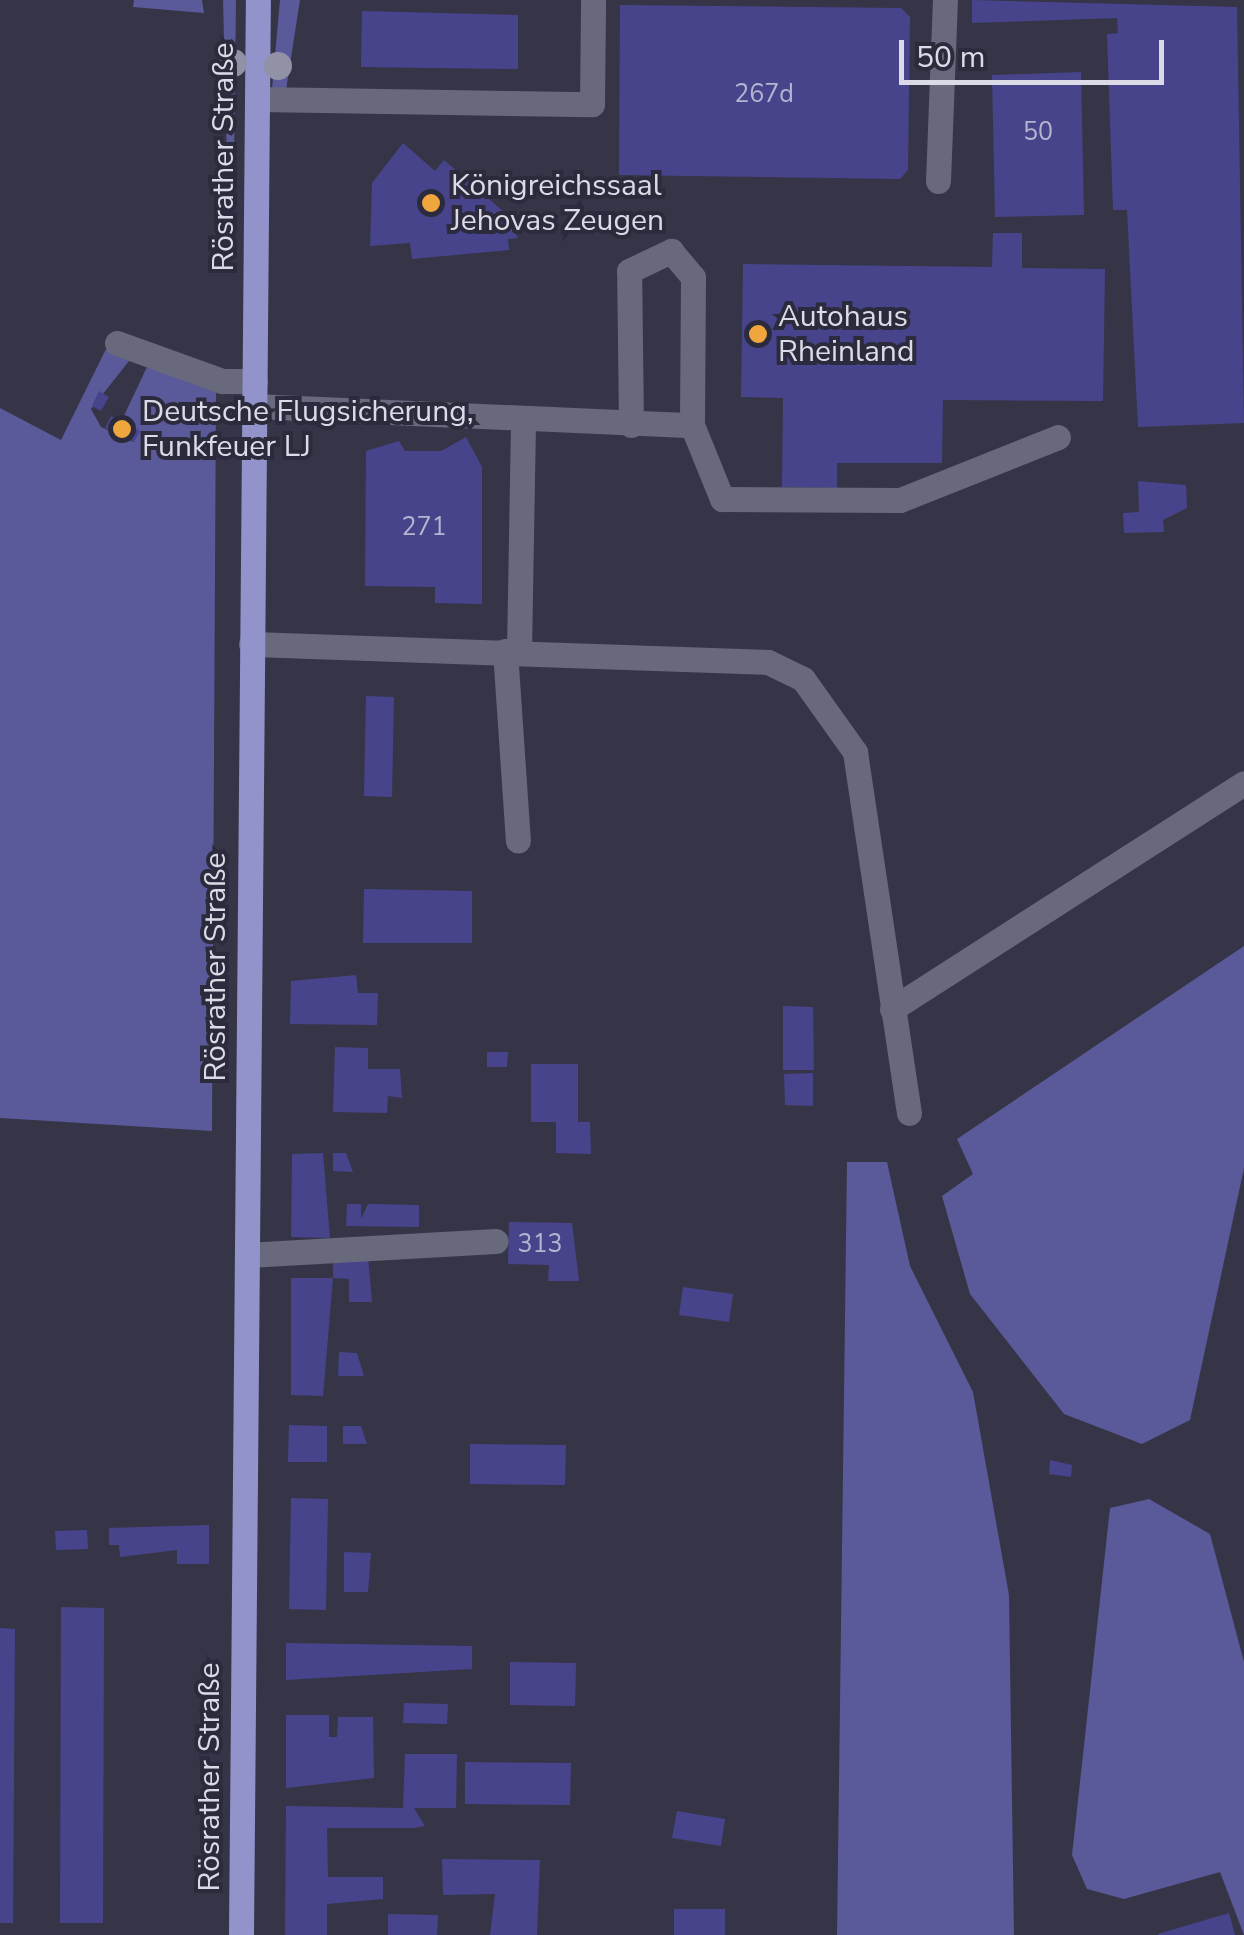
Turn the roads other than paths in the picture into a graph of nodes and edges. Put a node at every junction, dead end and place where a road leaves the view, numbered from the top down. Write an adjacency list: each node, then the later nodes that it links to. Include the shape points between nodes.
1 (258, 0): 4 (main road, Rösrather Straße)
2 (594, 0): 4 (lane, via 592,104)
3 (945, 0): 5 (lane)
4 (258, 99): 7 (main road, Rösrather Straße)
5 (938, 180)
6 (117, 342): 7 (lane)
7 (254, 394): 8 (lane); 12 (main road, Rösrather Straße)
8 (524, 418): 9 (lane); 13 (lane)
9 (631, 424): 10 (lane); 10 (lane, via 630,271 670,251 693,277)
10 (692, 425): 11 (lane, via 722,498 900,500)
11 (1058, 437)
12 (251, 644): 13 (lane); 19 (main road, Rösrather Straße)
13 (512, 652): 15 (lane); 16 (lane, via 768,662 803,679 855,752)
14 (1244, 783): 16 (lane)
15 (518, 841)
16 (892, 1009): 17 (lane)
17 (909, 1113)
18 (496, 1242): 19 (lane)
19 (246, 1254): 20 (main road, Rösrather Straße)
20 (241, 1935)

